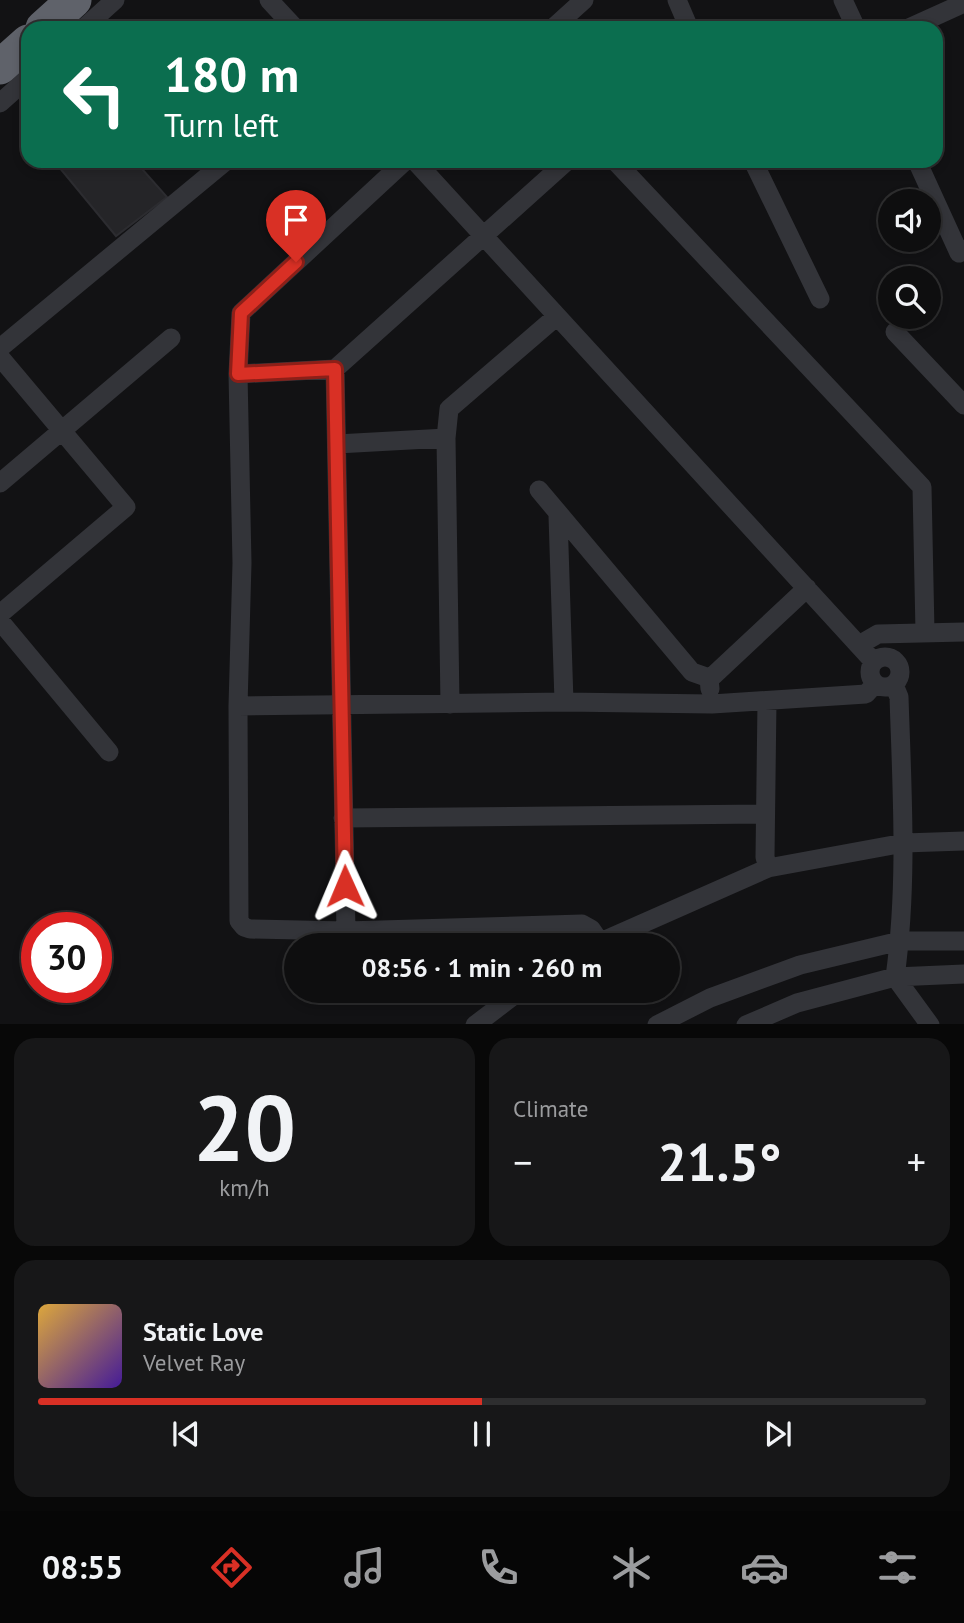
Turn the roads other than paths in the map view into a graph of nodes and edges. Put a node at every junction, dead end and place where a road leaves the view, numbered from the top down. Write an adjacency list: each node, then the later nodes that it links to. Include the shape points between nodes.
1 (74, 0): 8 (highway)
2 (115, 0): 9 (street)
3 (270, 0): 10 (street)
4 (584, 0): 11 (street)
5 (677, 0): 12 (street)
6 (843, 0): 13 (street)
7 (964, 3): 14 (street)
8 (51, 21)
9 (92, 21)
10 (289, 21)
11 (561, 21)
12 (686, 21)
13 (853, 21)
14 (924, 21)
15 (21, 48): 16 (highway)
16 (0, 67)
17 (21, 84): 18 (street)
18 (0, 103)
19 (218, 168): 32 (street)
20 (397, 168): 35 (street, via 241,313)
21 (421, 168): 26 (street)
22 (559, 168): 26 (street)
23 (622, 168): 46 (street, via 922,487)
24 (756, 168): 28 (street)
25 (919, 168): 27 (street, via 959,253)
26 (483, 236): 29 (street); 34 (street)
27 (964, 250)
28 (820, 299)
29 (557, 316): 38 (street, via 449,409); 43 (street)
30 (895, 332): 36 (street)
31 (171, 338): 37 (street)
32 (0, 348)
33 (0, 357): 37 (street)
34 (335, 369): 35 (street); 39 (street)
35 (238, 374): 56 (street, via 242,563)
36 (964, 405)
37 (62, 431): 40 (street); 44 (street, via 126,507)
38 (446, 438): 39 (street); 54 (street)
39 (337, 444): 57 (street)
40 (0, 483)
41 (539, 490): 42 (street)
42 (558, 516): 50 (street, via 692,672); 53 (street)
43 (807, 587): 48 (street); 50 (street)
44 (0, 614)
45 (0, 621): 58 (street)
46 (925, 632): 47 (street); 48 (street, via 878,634)
47 (964, 632)
48 (859, 645): 49 (street)
49 (874, 662): 51 (street, via 870,673); 51 (street, via 895,660 899,666 901,673)
50 (709, 678): 55 (street)
51 (884, 685): 52 (street, via 866,694); 62 (street, via 899,697)
52 (767, 701): 55 (street); 59 (street)
53 (564, 702): 54 (street); 55 (street)
54 (450, 704): 57 (street)
55 (712, 704)
56 (237, 706): 57 (street); 64 (street, via 239,922 250,929)
57 (343, 706): 60 (street)
58 (109, 752)
59 (765, 814): 60 (street); 63 (street)
60 (343, 818): 64 (street)
61 (964, 841): 62 (street)
62 (904, 843): 63 (street); 67 (street)
63 (768, 868): 66 (street)
64 (346, 931): 65 (street, via 582,924)
65 (593, 933)
66 (620, 933)
67 (900, 941): 68 (street); 70 (street); 73 (street, via 758,979)
68 (964, 941)
69 (964, 974): 70 (street)
70 (895, 977): 74 (street, via 797,1003); 75 (street)
71 (503, 1003): 72 (street)
72 (474, 1024)
73 (657, 1024)
74 (746, 1024)
75 (930, 1024)

